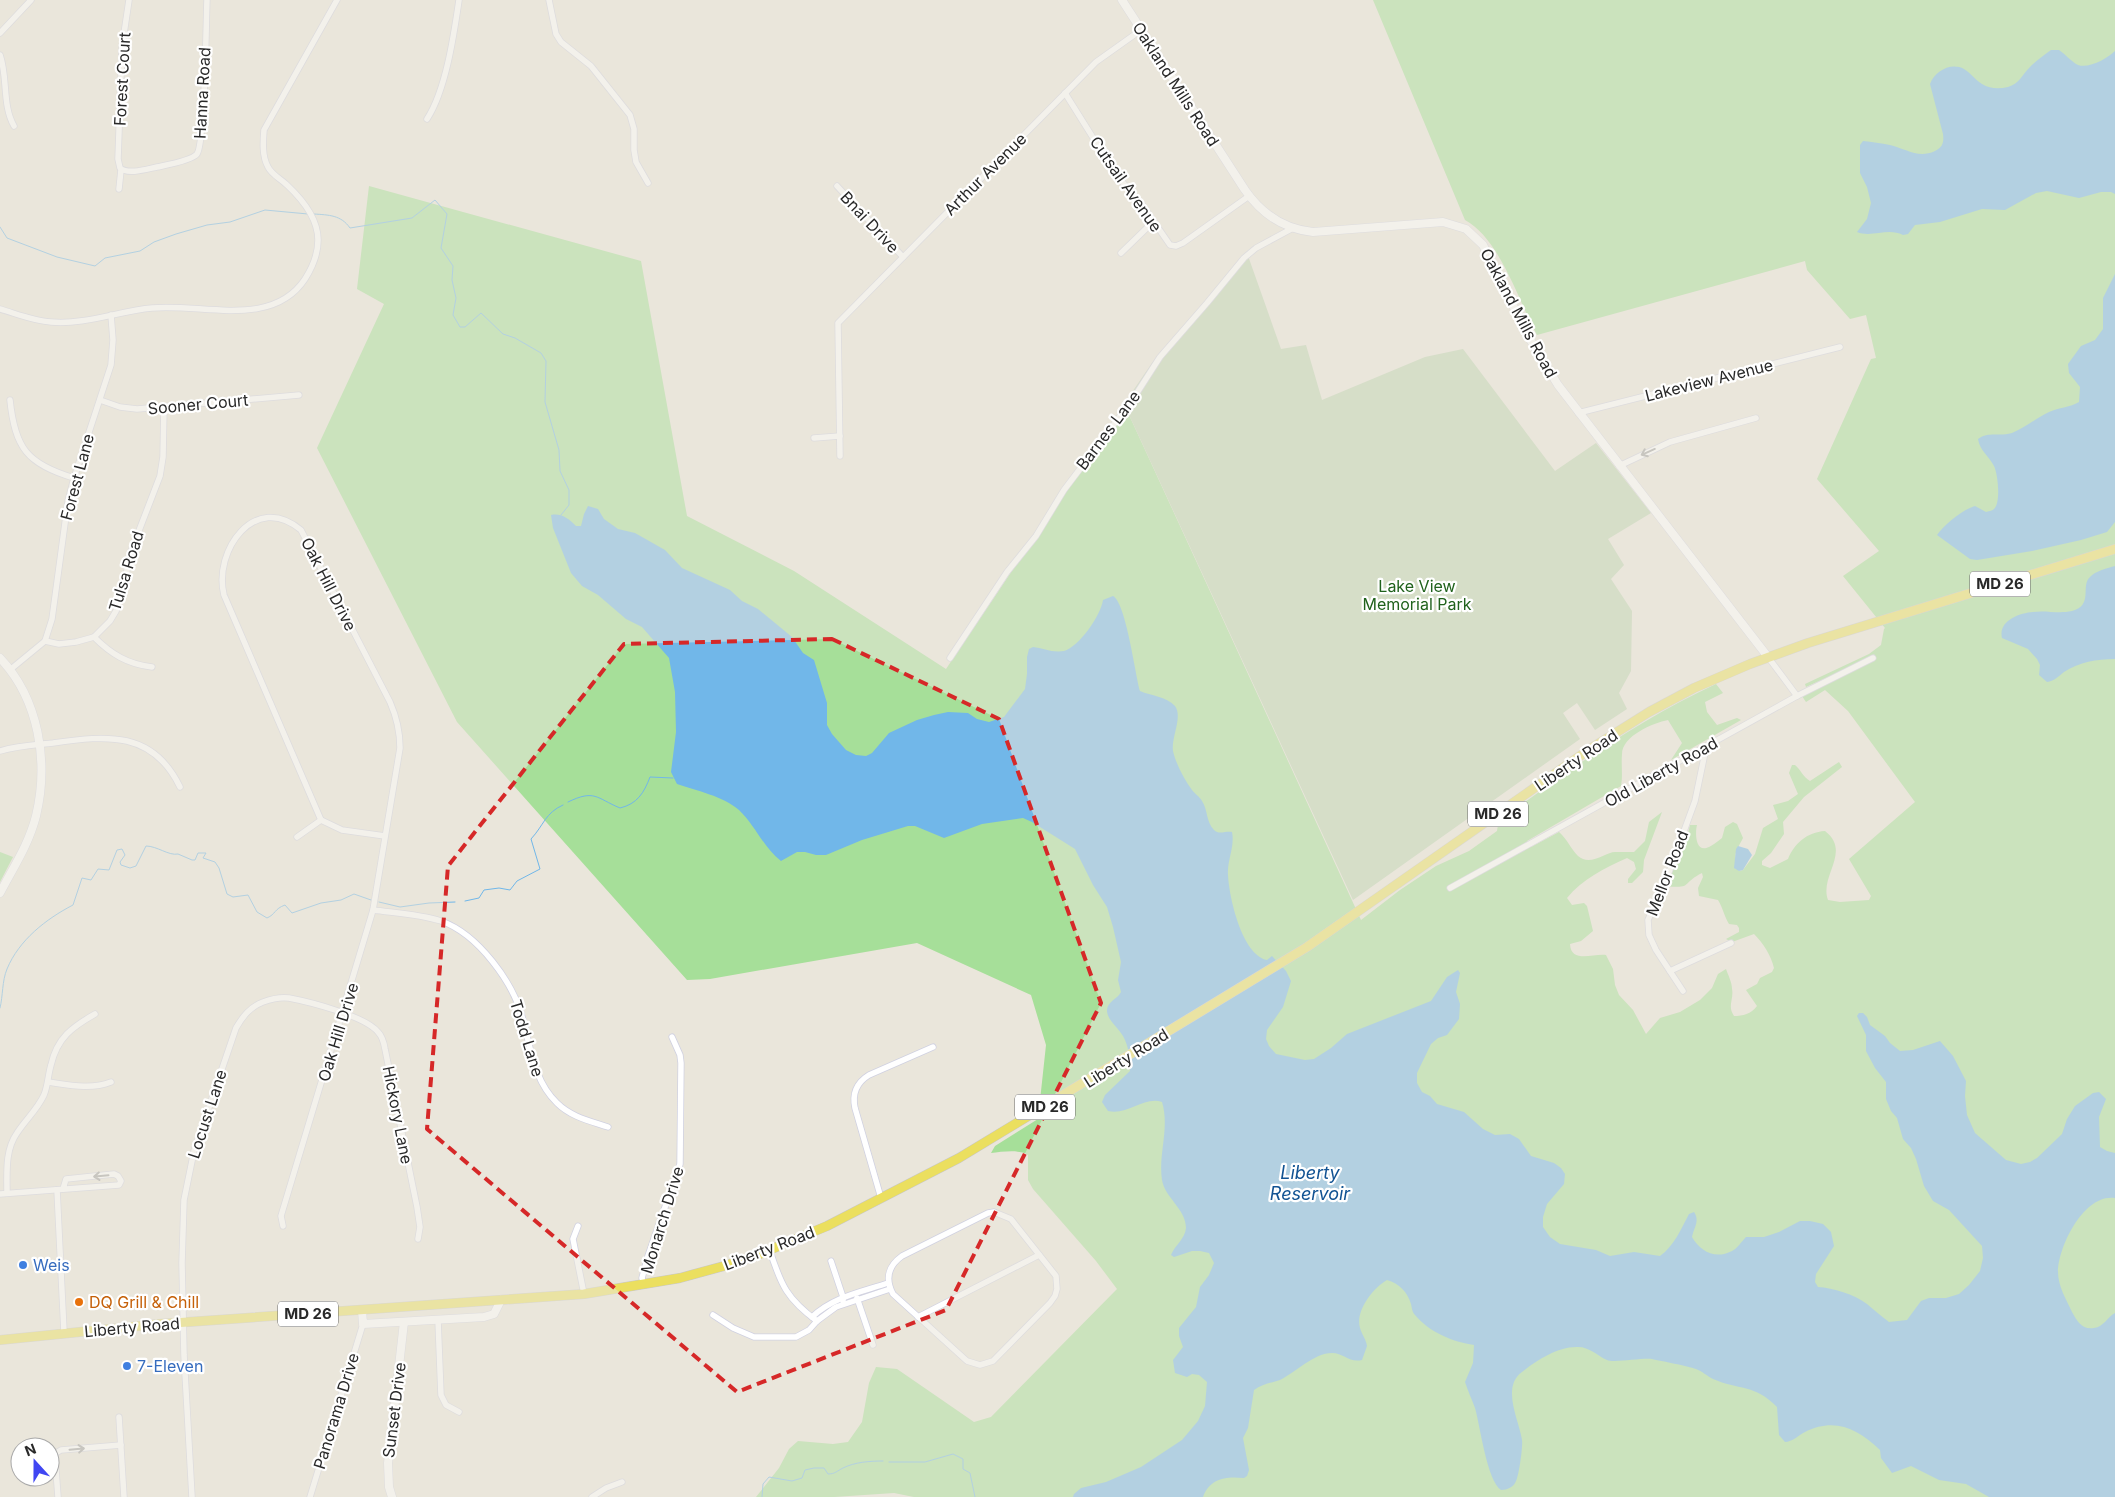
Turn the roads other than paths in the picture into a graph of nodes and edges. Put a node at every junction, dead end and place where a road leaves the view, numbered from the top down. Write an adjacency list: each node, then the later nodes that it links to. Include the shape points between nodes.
1 (31, 0): 9 (street)
2 (129, 0): 14 (street, Forest Court, via 122,46 118,159)
3 (206, 0): 14 (street, Hanna Road, via 199,151 187,159 134,171)
4 (337, 0): 24 (street, via 264,130 264,154 268,168 306,207 318,241 312,268 299,288 281,301 252,310 170,307)
5 (459, 0): 12 (street, via 440,89)
6 (549, 0): 15 (street, via 556,34 561,42 591,66 630,116 636,162)
7 (1122, 0): 8 (street, Oakland Mills Road)
8 (1141, 30): 11 (street, Arthur Avenue, via 1103,56); 18 (street, Oakland Mills Road)
9 (0, 33)
10 (0, 55): 13 (street, via 8,111)
11 (1065, 93): 19 (street, Cutsail Avenue, via 1117,176); 22 (street, Arthur Avenue)
12 (427, 119)
13 (14, 126)
14 (122, 170): 17 (street)
15 (648, 183)
16 (837, 186): 22 (street, Bnai Drive)
17 (119, 189)
18 (1249, 196): 19 (street, Cutsail Avenue, via 1180,245 1168,243); 20 (street, Oakland Mills Road, via 1266,214)
19 (1153, 222): 21 (street)
20 (1293, 228): 30 (street, Oakland Mills Road, via 1326,232 1439,222 1466,229 1486,249 1532,344); 42 (street, Barnes Lane, via 1244,258 1160,357 1064,490 1036,536 1007,572)
21 (1121, 253)
22 (903, 257): 32 (street, Arthur Avenue, via 838,323)
23 (0, 309): 24 (street, via 52,322)
24 (111, 315): 28 (street, Forest Lane, via 112,365)
25 (1840, 347): 30 (street, Lakeview Avenue)
26 (298, 395): 29 (street, Sooner Court)
27 (10, 400): 36 (street, via 13,425 25,450 47,469)
28 (100, 400): 29 (street, Sooner Court, via 129,409); 36 (street, Forest Lane)
29 (164, 407): 38 (street, Tulsa Road, via 160,476 130,554 116,611 110,622)
30 (1578, 413): 35 (street, Oakland Mills Road)
31 (1756, 418): 35 (street, one-way to 35, via 1678,439)
32 (840, 436): 33 (street); 34 (street)
33 (814, 438)
34 (840, 456)
35 (1619, 466): 40 (street, Oakland Mills Road)
36 (74, 478): 39 (street, Forest Lane, via 63,529 52,619)
37 (2115, 549): 40 (main road, Liberty Road / MD 26)
38 (94, 637): 39 (street, via 59,644); 44 (street, via 119,658)
39 (45, 641): 45 (street)
40 (1768, 657): 46 (street, Oakland Mills Road); 70 (main road, Liberty Road / MD 26, via 1694,688 1619,730 1307,947 987,1143)
41 (0, 658): 45 (street)
42 (950, 658)
43 (1873, 658): 46 (street, Old Liberty Road)
44 (152, 667)
45 (11, 669): 47 (street, via 28,699)
46 (1797, 696): 48 (street, Old Liberty Road)
47 (40, 744): 49 (street); 50 (street, via 101,738 142,745 165,762); 55 (street, via 40,793 36,818 24,849)
48 (1706, 748): 54 (street, Old Liberty Road); 58 (street, Mellor Road, via 1695,801 1648,920 1649,935)
49 (0, 752)
50 (180, 787)
51 (321, 820): 52 (street, via 342,830); 52 (street, Oak Hill Drive, via 221,583 225,560 232,545 245,527 261,518 287,520 301,530 396,717 400,748); 53 (street)
52 (385, 836): 56 (street, Oak Hill Drive)
53 (297, 837)
54 (1450, 888)
55 (0, 893)
56 (373, 910): 60 (street, Oak Hill Drive); 66 (street, Todd Lane, via 442,922 472,940 514,993 537,1074 546,1090 558,1105 572,1114)
57 (1731, 943): 58 (street)
58 (1670, 971): 59 (street, Mellor Road)
59 (1683, 991)
60 (344, 1013): 71 (street, Oak Hill Drive, via 281,1216); 73 (street, Hickory Lane, via 366,1023 382,1036 419,1219); 89 (street, Locust Lane, via 280,998 255,1005 236,1028 186,1182 182,1222)
61 (94, 1014): 64 (street, via 72,1028 59,1044 50,1065)
62 (672, 1037): 77 (street, Monarch Drive, via 681,1063 680,1164 648,1256 642,1278)
63 (933, 1047): 70 (street, via 869,1075 856,1088 855,1108)
64 (48, 1082): 65 (street, via 87,1086); 68 (street, via 34,1112 13,1140 7,1165)
65 (111, 1082)
66 (608, 1126)
67 (60, 1189): 67 (street, one-way to 67, via 118,1186 121,1181 114,1174 66,1179); 68 (street); 92 (street)
68 (7, 1193): 69 (street)
69 (0, 1194)
70 (881, 1198): 74 (main road, Liberty Road / MD 26)
71 (284, 1226)
72 (578, 1226): 79 (street, via 573,1239)
73 (418, 1239)
74 (770, 1251): 77 (main road, Liberty Road / MD 26, via 710,1270); 87 (street, via 784,1288 793,1301)
75 (1039, 1255): 78 (street, via 1011,1219 1000,1213 988,1213 902,1256 891,1267); 86 (street); 86 (street, via 1056,1276 1055,1296 993,1361 980,1365 966,1361)
76 (831, 1261): 80 (street)
77 (644, 1285): 79 (main road, Liberty Road / MD 26)
78 (889, 1286): 81 (street); 86 (street, via 893,1294)
79 (584, 1294): 82 (main road, Liberty Road / MD 26)
80 (844, 1297): 81 (street); 83 (street); 87 (street, via 827,1305)
81 (856, 1297): 83 (street); 94 (street)
82 (502, 1300): 84 (main road, Liberty Road / MD 26); 88 (street, via 489,1316)
83 (842, 1305): 87 (street)
84 (362, 1310): 89 (main road, Liberty Road / MD 26); 91 (street)
85 (713, 1315): 87 (street, via 754,1337 796,1337 809,1330)
86 (918, 1317)
87 (815, 1319)
88 (438, 1320): 90 (street); 95 (street, via 441,1395 446,1405)
89 (183, 1322): 92 (main road, Liberty Road / MD 26); 101 (street, Locust Lane)
90 (404, 1322): 91 (street); 103 (street, Sunset Drive, via 388,1463)
91 (363, 1324): 102 (street, Panorama Drive)
92 (64, 1332): 93 (main road, Liberty Road / MD 26)
93 (0, 1340)
94 (873, 1345)
95 (459, 1412)
96 (119, 1417): 97 (street)
97 (121, 1445): 99 (street, one-way to 97, via 56,1453); 100 (street)
98 (622, 1482): 104 (street)
99 (58, 1497)
100 (124, 1497)
101 (192, 1497)
102 (310, 1497)
103 (392, 1497)
104 (592, 1497)

